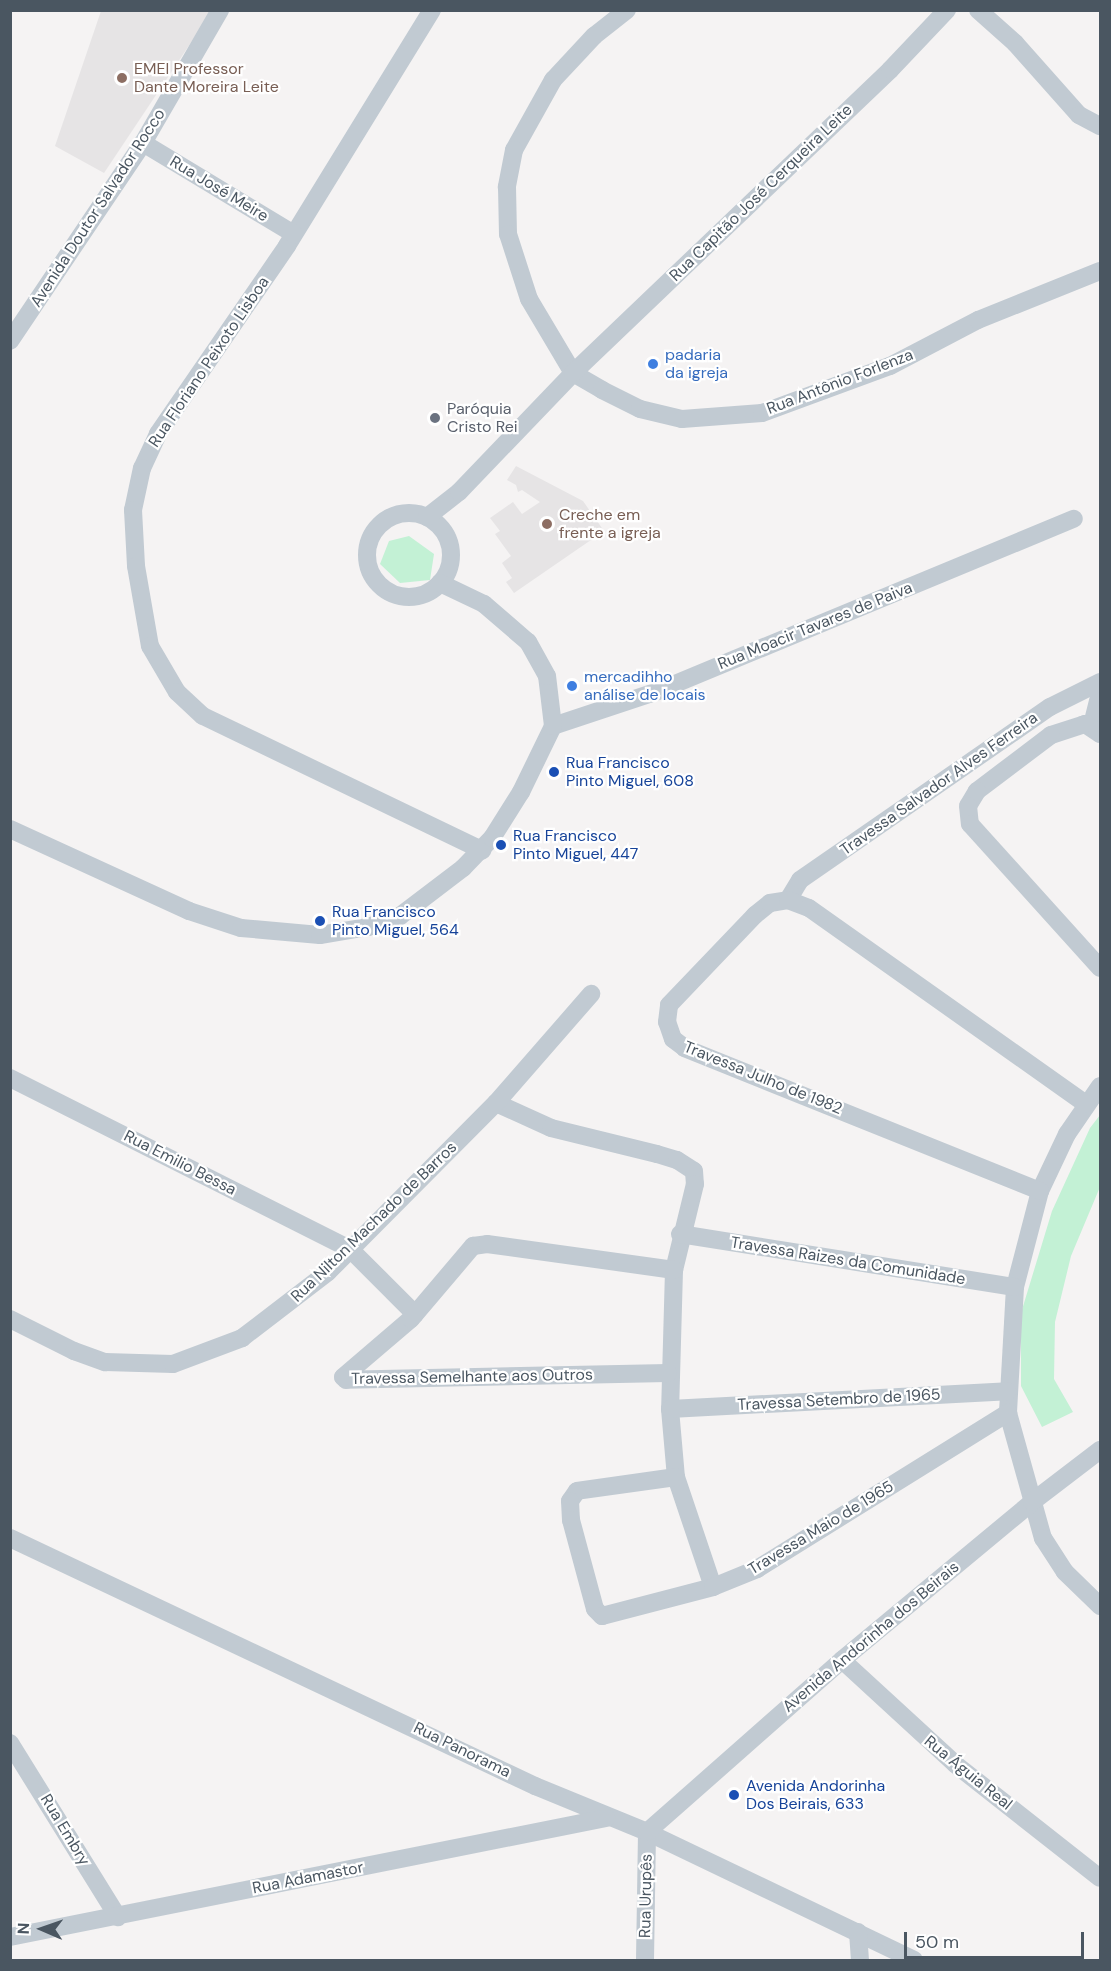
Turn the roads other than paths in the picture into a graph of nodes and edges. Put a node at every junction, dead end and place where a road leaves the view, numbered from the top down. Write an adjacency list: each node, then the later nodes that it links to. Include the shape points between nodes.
1 (220, 10): 7 (street, Avenida Doutor Salvador Rocco)
2 (432, 10): 8 (street, Rua Floriano Peixoto Lisboa)
3 (627, 10): 11 (street, via 594,36 553,80 514,150 507,187 508,234 529,299)
4 (947, 10): 11 (street, Rua Capitão José Cerqueira Leite, via 890,70)
5 (978, 10): 6 (street, via 1015,43 1079,115)
6 (1101, 126)
7 (143, 142): 8 (street, Rua José Meire); 10 (street, Avenida Doutor Salvador Rocco)
8 (294, 234): 20 (street, Rua Floriano Peixoto Lisboa, via 158,434 142,468 133,510 136,566 150,646 177,692 203,716)
9 (1101, 271): 11 (street, Rua Antônio Forlenza, via 978,320 890,366 762,413 682,419 640,409)
10 (10, 341)
11 (573, 373): 12 (street, Rua Capitão José Cerqueira Leite, via 459,492)
12 (427, 517): 14 (street, via 446,535 450,547 447,573); 14 (street, via 400,514 386,519 369,541 370,569 377,582 401,596 415,596)
13 (1074, 519): 17 (street, Rua Moacir Tavares de Paiva, via 658,691)
14 (440, 583): 17 (street, via 484,604 528,642 546,676)
15 (1101, 682): 21 (street, Travessa Salvador Alves Ferreira, via 1050,707 838,853 800,880)
16 (1101, 694): 18 (street)
17 (553, 726): 20 (street, via 521,792)
18 (1096, 730): 22 (street, Travessa Salvador Alves Ferreira, via 1070,727 1051,735 977,791 968,806 970,824)
19 (10, 829): 20 (street, via 189,912 241,928 320,935 368,927 400,916 435,893)
20 (482, 850)
21 (788, 900): 27 (street, via 819,915); 28 (street, Travessa Julho de 1982, via 770,903 674,997 667,1013 673,1039 709,1059)
22 (1101, 968)
23 (591, 994): 26 (street, Rua Nilton Machado de Barros)
24 (10, 1078): 30 (street, Rua Emilio Bessa)
25 (1101, 1086): 27 (street)
26 (496, 1103): 29 (street, via 551,1128 657,1154 690,1167 695,1184); 30 (street, Rua Nilton Machado de Barros)
27 (1086, 1104): 28 (street)
28 (1040, 1191): 32 (street)
29 (680, 1234): 31 (street); 32 (street, Travessa Raizes da Comunidade)
30 (350, 1249): 33 (street, Rua Emilio Bessa); 34 (street, Rua Nilton Machado de Barros, via 296,1300 249,1333 173,1364 105,1362)
31 (674, 1270): 33 (street, Travessa Semelhante aos Outros, via 477,1245 469,1249); 35 (street)
32 (1015, 1287): 36 (street)
33 (416, 1314): 35 (street, Travessa Semelhante aos Outros, via 345,1372 344,1379)
34 (10, 1319)
35 (668, 1373): 37 (street)
36 (1008, 1391): 37 (street, Travessa Setembro de 1965); 38 (street)
37 (670, 1409): 40 (street)
38 (1008, 1413): 41 (street); 43 (street, Travessa Maio de 1965, via 757,1569)
39 (1101, 1450): 41 (street, Avenida Andorinha dos Beirais)
40 (676, 1477): 43 (street); 43 (street, Travessa Maio de 1965, via 629,1481 573,1495 571,1520 596,1609 602,1616 612,1616)
41 (1032, 1502): 44 (street, via 1042,1538 1065,1572); 45 (street, Avenida Andorinha dos Beirais)
42 (10, 1538): 47 (street, Rua Panorama)
43 (712, 1587)
44 (1101, 1606)
45 (842, 1660): 48 (street, Avenida Andorinha dos Beirais); 49 (street, Rua Águia Real, via 955,1764)
46 (10, 1743): 50 (street, Rua Embry)
47 (606, 1818): 48 (street, Rua Panorama); 50 (street, Rua Adamastor)
48 (647, 1832): 51 (street, Rua Panorama); 53 (street, Rua Urupês)
49 (1101, 1878)
50 (118, 1917): 52 (street, Rua Adamastor)
51 (858, 1932): 54 (street); 55 (street, Rua Panorama)
52 (10, 1937)
53 (645, 1960)
54 (860, 1960)
55 (914, 1960)

